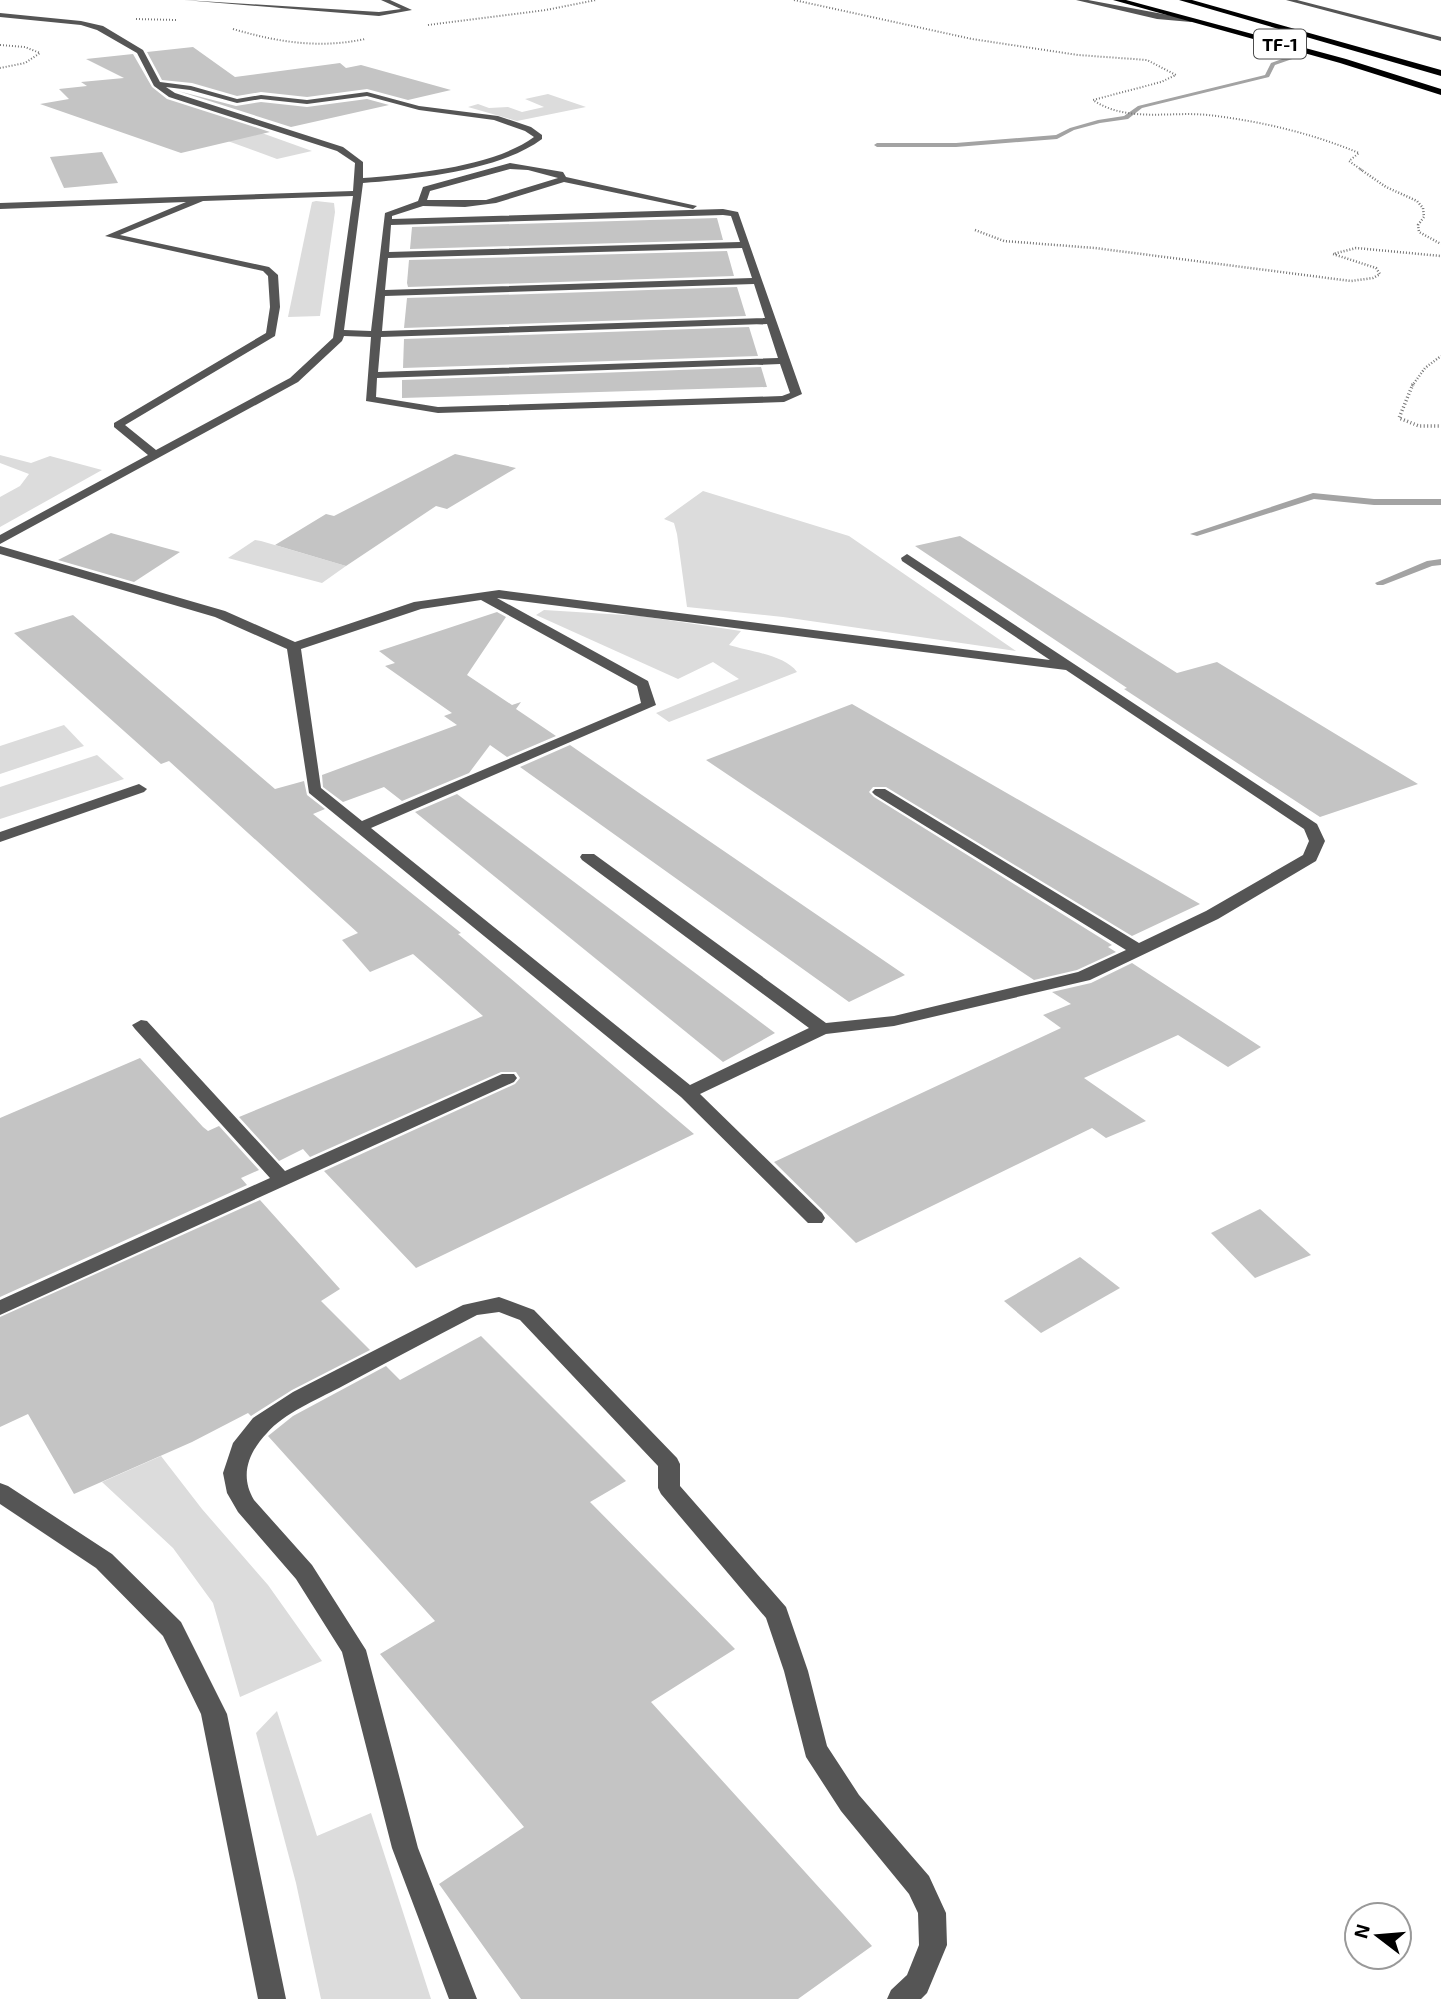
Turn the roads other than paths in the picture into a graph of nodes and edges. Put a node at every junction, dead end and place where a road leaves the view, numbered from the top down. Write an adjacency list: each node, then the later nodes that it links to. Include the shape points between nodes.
1 (187, 0): 9 (street)
2 (331, 0): 9 (street)
3 (339, 0): 10 (street)
4 (384, 0): 10 (street, via 409,10)
5 (1079, 0): 12 (street)
6 (1117, 0): 12 (highway, TF-1)
7 (1183, 0): 14 (highway, TF-1)
8 (1289, 0): 13 (street)
9 (267, 6): 10 (street)
10 (351, 12)
11 (0, 15): 15 (street, via 92,25 140,52)
12 (1191, 20): 16 (highway, TF-1)
13 (1441, 39)
14 (1441, 72)
15 (157, 84): 18 (street, via 172,96 340,149 359,163); 18 (street, via 237,101 261,97 307,102 367,94 419,108 495,118 539,137 521,149 488,159)
16 (1441, 92)
17 (563, 179): 20 (street, via 481,203); 20 (street, via 560,174 510,166 426,189); 22 (street)
18 (359, 187): 19 (street); 29 (street)
19 (201, 199): 21 (street); 33 (street, via 110,236 266,270 273,275 271,334 118,425)
20 (422, 203): 23 (street, via 399,209 388,215)
21 (0, 206)
22 (723, 212): 23 (street); 24 (street, via 735,214)
23 (387, 222): 25 (street)
24 (745, 245): 25 (street); 26 (street)
25 (384, 255): 27 (street)
26 (758, 281): 27 (street); 28 (street)
27 (381, 293): 30 (street)
28 (771, 321): 30 (street); 31 (street)
29 (338, 333): 30 (street); 33 (street, via 338,339 294,380)
30 (378, 334): 32 (street)
31 (785, 361): 32 (street); 32 (street, via 796,394 770,400 438,410 370,400)
32 (373, 375)
33 (155, 456): 34 (street)
34 (0, 540)
35 (0, 550): 38 (street, via 220,614)
36 (907, 558): 39 (street)
37 (483, 596): 38 (street, via 419,605); 39 (street, via 499,594); 42 (street, via 643,684 649,705)
38 (295, 647): 42 (street, via 314,790)
39 (1071, 667): 45 (street, via 1311,827 1317,841 1310,858 1212,915)
40 (139, 789): 43 (street)
41 (880, 792): 45 (street)
42 (360, 827): 49 (street)
43 (0, 837)
44 (588, 857): 47 (street)
45 (1138, 950): 47 (street, via 1084,976 894,1021)
46 (141, 1025): 50 (street)
47 (822, 1029): 49 (street)
48 (508, 1078): 50 (street)
49 (688, 1093): 51 (street)
50 (283, 1181): 52 (street)
51 (815, 1218)
52 (0, 1308)
53 (0, 1492): 54 (street, via 104,1561 172,1629 214,1714)
54 (272, 1999)
55 (463, 1999): 56 (street, via 405,1848 354,1650 304,1572 246,1506 234,1473 241,1450 261,1424 301,1398 470,1310 490,1304 507,1304 527,1315 669,1464 669,1488 776,1615 796,1671 815,1749 850,1802 919,1885 932,1913 933,1945 917,1984)
56 (901, 1999)

